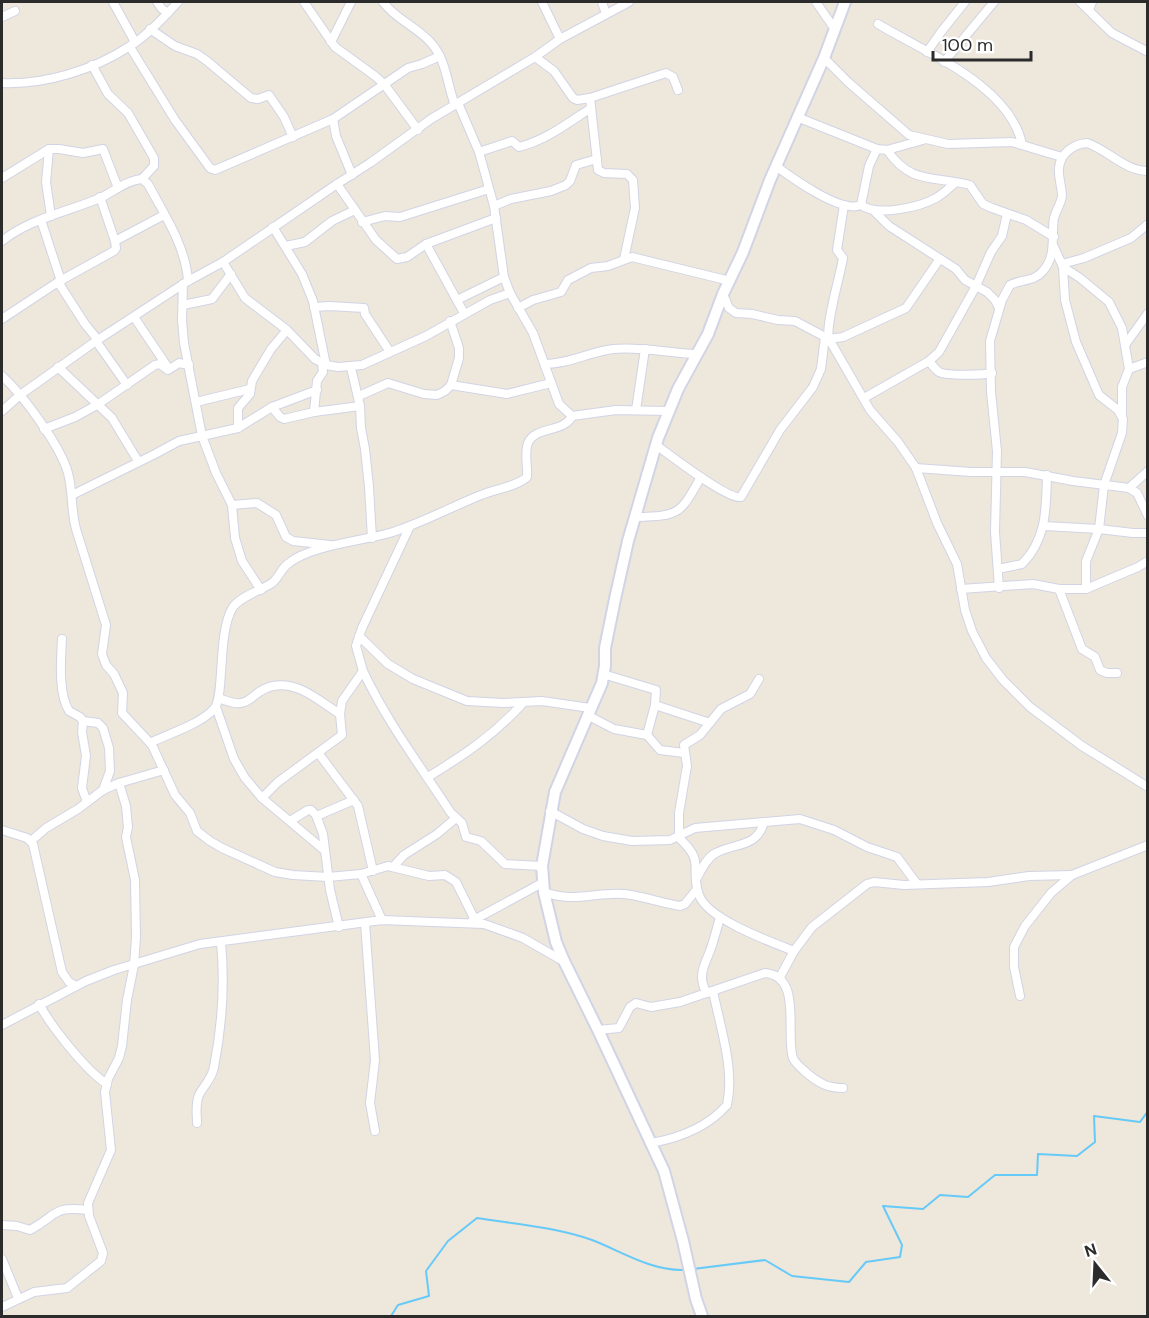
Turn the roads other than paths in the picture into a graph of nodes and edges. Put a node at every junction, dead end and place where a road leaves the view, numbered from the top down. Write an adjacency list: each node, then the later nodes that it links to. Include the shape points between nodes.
1 (113, 2): 25 (street)
2 (157, 2): 17 (street)
3 (178, 2): 17 (street)
4 (304, 2): 24 (street)
5 (351, 2): 24 (street)
6 (383, 2): 28 (street, via 432,44)
7 (542, 2): 23 (street)
8 (602, 2): 18 (street)
9 (629, 2): 18 (street)
10 (816, 2): 21 (street)
11 (845, 2): 21 (street)
12 (965, 2): 26 (street)
13 (994, 2): 31 (street)
14 (1080, 2): 15 (street)
15 (1091, 6): 27 (street, via 1112,33)
16 (15, 11): 19 (street)
17 (168, 13): 22 (street)
18 (606, 14): 23 (street)
19 (2, 17)
20 (878, 24): 26 (street)
21 (834, 28): 30 (street)
22 (150, 29): 25 (street); 42 (street, via 197,54 250,98 269,95)
23 (560, 39): 29 (street)
24 (331, 42): 34 (street)
25 (133, 45): 32 (street); 42 (street, via 175,120 210,168 222,169)
26 (927, 52): 31 (street)
27 (1148, 52)
28 (440, 56): 34 (street, via 408,68); 37 (street)
29 (535, 57): 36 (street, via 555,70 574,99); 37 (street)
30 (824, 58): 39 (street); 43 (street, via 902,130)
31 (944, 62): 44 (street, via 977,81 1005,108 1018,128)
32 (92, 65): 33 (street, via 47,79); 56 (street, via 108,94 128,113 154,158 154,166)
33 (2, 83)
34 (384, 84): 40 (street); 41 (street)
35 (678, 90): 36 (street, via 673,77 666,73)
36 (590, 98): 38 (street)
37 (457, 104): 41 (street); 48 (street)
38 (591, 108): 48 (street, via 555,133 525,145 519,147 512,141); 50 (street)
39 (797, 117): 46 (street); 52 (street)
40 (333, 119): 42 (street); 54 (street)
41 (418, 130): 54 (street)
42 (293, 137)
43 (924, 140): 44 (street, via 948,144); 47 (street)
44 (1022, 144): 49 (street)
45 (49, 149): 55 (street); 59 (street, via 83,153 103,149); 69 (street, via 46,182)
46 (877, 149): 47 (street); 63 (street, via 869,166)
47 (887, 150): 57 (street, via 903,170)
48 (479, 152): 60 (street)
49 (1062, 157): 53 (street, via 1068,150 1087,143); 75 (street, via 1062,195 1054,218)
50 (597, 159): 64 (street, via 576,165 566,185); 81 (street, via 601,173 627,174 633,180 634,215)
51 (1148, 165): 53 (street)
52 (776, 166): 62 (street, via 799,184); 88 (street)
53 (1144, 171)
54 (352, 174): 58 (street)
55 (2, 178)
56 (142, 179): 59 (street); 68 (street)
57 (955, 183): 66 (street, via 932,200); 67 (street, via 970,185 983,204)
58 (337, 184): 65 (street); 74 (street)
59 (118, 188): 61 (street)
60 (489, 189): 64 (street); 72 (street, via 400,217 384,216)
61 (100, 197): 69 (street); 77 (street)
62 (844, 205): 63 (street); 104 (street, via 837,250 843,258)
63 (861, 205): 66 (street)
64 (494, 206): 70 (street)
65 (355, 210): 72 (street); 79 (street, via 332,221 305,242)
66 (875, 212): 82 (street)
67 (1007, 214): 75 (street); 90 (street, via 1002,237 987,257)
68 (164, 215): 77 (street); 89 (street, via 185,260)
69 (51, 216): 71 (street)
70 (496, 218): 78 (street); 86 (street)
71 (41, 220): 76 (street, via 20,227); 87 (street)
72 (362, 222): 78 (street, via 397,259)
73 (1148, 224): 84 (street, via 1131,238)
74 (273, 227): 79 (street); 83 (street)
75 (1054, 237): 80 (street)
76 (2, 241)
77 (115, 241): 87 (street, via 114,251)
78 (426, 244): 93 (street)
79 (286, 246): 95 (street)
80 (1053, 246): 84 (street); 97 (street, via 1051,258 1041,273 1010,285)
81 (624, 259): 88 (street, via 643,259); 96 (street, via 593,267 568,280 561,292)
82 (939, 260): 90 (street); 104 (street, via 906,308 843,337)
83 (223, 262): 85 (street); 89 (street)
84 (1062, 266): 106 (street, via 1109,303 1122,328); 137 (street, via 1065,300 1076,342 1099,395)
85 (231, 274): 94 (street, via 210,300); 103 (street, via 245,298)
86 (504, 277): 91 (street); 93 (street)
87 (60, 281): 101 (street); 105 (street)
88 (730, 281): 92 (street)
89 (186, 283): 94 (street); 100 (street)
90 (976, 286): 97 (street, via 991,296); 110 (street, via 939,352)
91 (510, 293): 96 (street); 98 (street)
92 (723, 294): 104 (street, via 736,313 795,321); 109 (street)
93 (457, 300): 98 (street)
94 (183, 305): 114 (street, via 183,338)
95 (314, 307): 108 (street, via 364,308); 112 (street)
96 (518, 308): 113 (street)
97 (999, 308): 119 (street, via 990,341)
98 (464, 313): 102 (street)
99 (1148, 313): 106 (street)
100 (134, 317): 105 (street); 118 (street)
101 (2, 320)
102 (450, 321): 108 (street); 122 (street, via 459,348)
103 (287, 330): 112 (street); 124 (street, via 271,349)
104 (827, 338): 128 (street); 148 (street, via 813,387 780,430 742,496 735,498)
105 (97, 340): 115 (street); 123 (street)
106 (1125, 345): 117 (street)
107 (645, 349): 109 (street); 113 (street, via 608,349 571,361); 133 (street)
108 (390, 352): 116 (street)
109 (696, 354): 135 (street)
110 (929, 361): 119 (street, via 944,374); 128 (street)
111 (1148, 362): 117 (street)
112 (324, 364): 116 (street); 125 (street)
113 (545, 364): 121 (street)
114 (189, 365): 118 (street, via 179,363); 129 (street)
115 (58, 367): 126 (street); 130 (street)
116 (351, 368): 127 (street)
117 (1130, 369): 137 (street, via 1122,387)
118 (169, 370): 123 (street, via 155,365)
119 (992, 373): 145 (street)
120 (2, 376): 126 (street)
121 (551, 383): 122 (street, via 507,394); 138 (street, via 559,404)
122 (452, 385): 127 (street, via 437,395 387,383)
123 (127, 386): 130 (street)
124 (250, 389): 129 (street); 139 (street, via 238,408)
125 (317, 390): 132 (street); 136 (street)
126 (20, 395): 134 (street); 140 (street)
127 (358, 396): 131 (street)
128 (864, 398): 144 (street)
129 (196, 402): 141 (street)
130 (97, 405): 140 (street); 143 (street, via 116,423)
131 (360, 406): 136 (street); 159 (street)
132 (272, 407): 136 (street, via 283,418); 139 (street)
133 (636, 410): 135 (street); 138 (street)
134 (2, 411)
135 (669, 411): 142 (street)
136 (314, 412)
137 (1122, 415): 149 (street, via 1122,433)
138 (572, 417): 155 (street, via 566,424 531,439 524,480)
139 (238, 428): 141 (street)
140 (44, 429): 151 (street, via 64,463)
141 (202, 436): 143 (street, via 179,441); 152 (street)
142 (656, 445): 148 (street); 154 (street)
143 (138, 461): 151 (street)
144 (916, 468): 145 (street); 164 (street, via 957,564)
145 (996, 471): 147 (street); 162 (street)
146 (1148, 471): 150 (street)
147 (1047, 475): 149 (street); 156 (street)
148 (700, 477): 154 (street, via 680,510)
149 (1104, 485): 150 (street); 157 (street)
150 (1129, 488): 153 (street, via 1137,493)
151 (72, 495): 183 (street, via 72,514 106,625 102,650 105,663 123,693 122,713)
152 (232, 505): 160 (street, via 257,502 276,514 286,537 293,541); 167 (street, via 242,561)
153 (1148, 516)
154 (636, 517): 172 (street, via 615,599)
155 (410, 526): 159 (street); 168 (street)
156 (1044, 526): 157 (street); 162 (street, via 1024,562)
157 (1099, 528): 158 (street); 166 (street, via 1086,561)
158 (1148, 533)
159 (372, 538): 160 (street)
160 (335, 546): 167 (street, via 291,561)
161 (1148, 561): 166 (street)
162 (998, 568): 163 (street)
163 (999, 588): 164 (street); 165 (street, via 1033,584)
164 (961, 589): 190 (street, via 972,631 1003,680 1030,707 1082,746)
165 (1059, 589): 166 (street); 171 (street, via 1082,649 1095,657 1100,670)
166 (1086, 589)
167 (261, 590): 174 (street, via 240,601 228,619)
168 (360, 636): 170 (street, via 355,648); 175 (street, via 388,664 439,691 467,701)
169 (62, 639): 180 (street, via 60,665 65,700 69,711)
170 (363, 671): 179 (street, via 344,698); 188 (street)
171 (1117, 673)
172 (603, 674): 176 (street, via 655,689); 178 (street)
173 (759, 679): 181 (street, via 750,694 721,709)
174 (219, 698): 177 (street); 179 (street, via 243,704 274,686 294,687)
175 (523, 703): 178 (street, via 542,701); 188 (street, via 504,724)
176 (655, 705): 181 (street); 182 (street)
177 (216, 707): 183 (street, via 206,716); 192 (street, via 234,759)
178 (589, 712): 182 (street, via 614,729); 195 (street)
179 (340, 714): 185 (street, via 342,735)
180 (83, 721): 187 (street, via 103,726); 194 (street, via 86,759 82,788)
181 (710, 723): 184 (street, via 684,745)
182 (646, 735): 184 (street, via 660,750)
183 (150, 743): 186 (street)
184 (684, 753): 201 (street, via 687,766)
185 (318, 754): 192 (street); 193 (street)
186 (164, 770): 189 (street); 210 (street, via 194,826 210,841 275,872)
187 (110, 771): 189 (street); 191 (street)
188 (428, 777): 197 (street)
189 (117, 784): 191 (street); 223 (street, via 126,806 126,837 135,880)
190 (1148, 787)
191 (103, 790): 194 (street)
192 (262, 798): 198 (street)
193 (354, 800): 196 (street); 207 (street, via 361,813)
194 (87, 802): 202 (street)
195 (550, 811): 201 (street, via 583,829 619,840 664,841); 205 (street)
196 (316, 815): 198 (street, via 309,810); 204 (street)
197 (456, 818): 205 (street, via 466,837 481,841 505,864); 206 (street)
198 (290, 821): 204 (street)
199 (765, 822): 201 (street, via 695,828); 211 (street, via 759,836 711,857); 212 (street, via 800,819 834,830 897,857)
200 (2, 830): 202 (street)
201 (678, 836): 211 (street, via 695,859)
202 (31, 841): 225 (street, via 62,972)
203 (1148, 845): 209 (street)
204 (324, 850): 210 (street)
205 (542, 866): 213 (street)
206 (393, 867): 207 (street); 217 (street, via 450,877 462,891)
207 (373, 871): 208 (street)
208 (362, 874): 210 (street); 216 (street)
209 (1072, 875): 212 (street); 227 (street, via 1036,911 1014,947)
210 (328, 877): 219 (street)
211 (696, 879): 214 (street)
212 (917, 884): 221 (street, via 874,882 860,888 812,927)
213 (543, 887): 214 (street, via 559,897 625,894 680,906); 217 (street); 222 (street)
214 (697, 889): 215 (street, via 705,905)
215 (720, 917): 221 (street); 226 (street, via 702,965 702,983)
216 (382, 920): 217 (street); 218 (street)
217 (473, 921): 222 (street, via 523,938)
218 (365, 923): 219 (street); 234 (street, via 375,1060 370,1103)
219 (339, 927): 220 (street)
220 (220, 942): 223 (street, via 200,944); 233 (street, via 220,1034 212,1075 196,1104)
221 (794, 951): 224 (street)
222 (564, 962): 230 (street)
223 (135, 965): 225 (street); 231 (street, via 122,1046)
224 (780, 977): 226 (street, via 765,973); 232 (street, via 787,990 795,1063 823,1085)
225 (76, 986): 228 (street)
226 (710, 992): 230 (street, via 656,1006 636,1003 619,1028); 235 (street, via 727,1061 727,1105 693,1131)
227 (1020, 996)
228 (39, 1004): 229 (street); 231 (street, via 92,1073)
229 (2, 1025)
230 (598, 1029): 235 (street)
231 (107, 1084): 236 (street, via 111,1150)
232 (843, 1088)
233 (197, 1123)
234 (375, 1131)
235 (651, 1143): 241 (street, via 664,1172)
236 (88, 1210): 237 (street, via 58,1211 30,1230); 239 (street, via 103,1252 101,1261 68,1288 42,1290)
237 (2, 1225)
238 (2, 1259): 239 (street)
239 (18, 1298): 240 (street)
240 (2, 1307)
241 (702, 1317)

